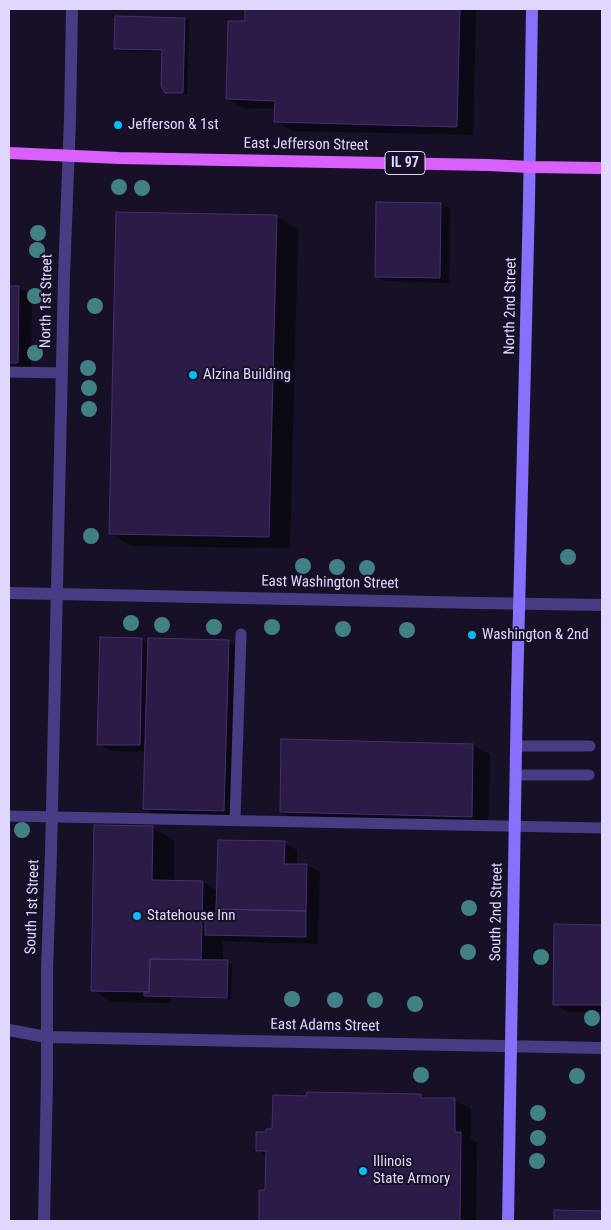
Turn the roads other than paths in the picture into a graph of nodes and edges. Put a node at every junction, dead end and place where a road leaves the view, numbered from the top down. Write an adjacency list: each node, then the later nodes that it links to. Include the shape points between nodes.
1 (72, 9): 4 (street, North 1st Street)
2 (532, 9): 5 (main road, North 2nd Street)
3 (9, 153): 4 (main road, IL 97)
4 (68, 156): 5 (main road, East Jefferson Street / IL 97); 8 (street, North 1st Street)
5 (530, 167): 6 (main road, East Jefferson Street / IL 97); 11 (main road, North 2nd Street)
6 (602, 168)
7 (9, 372): 8 (lane)
8 (62, 373): 10 (street, North 1st Street)
9 (9, 593): 10 (street, East Washington Street)
10 (57, 594): 11 (street, East Washington Street); 19 (street, South 1st Street)
11 (520, 604): 12 (street, East Washington Street); 14 (main road, South 2nd Street)
12 (602, 605)
13 (241, 634): 20 (lane)
14 (516, 746): 15 (lane); 16 (main road, South 2nd Street)
15 (590, 746)
16 (516, 775): 17 (lane); 21 (main road, South 2nd Street)
17 (589, 775)
18 (9, 816): 19 (lane)
19 (52, 817): 20 (lane); 24 (street, South 1st Street)
20 (235, 820): 21 (lane)
21 (515, 827): 22 (lane); 25 (main road, South 2nd Street)
22 (602, 828)
23 (9, 1030): 24 (street, East Adams Street)
24 (46, 1037): 25 (street, East Adams Street); 27 (street, South 1st Street)
25 (510, 1046): 26 (street, East Adams Street); 28 (main road, South 2nd Street)
26 (602, 1048)
27 (44, 1221)
28 (508, 1221)

